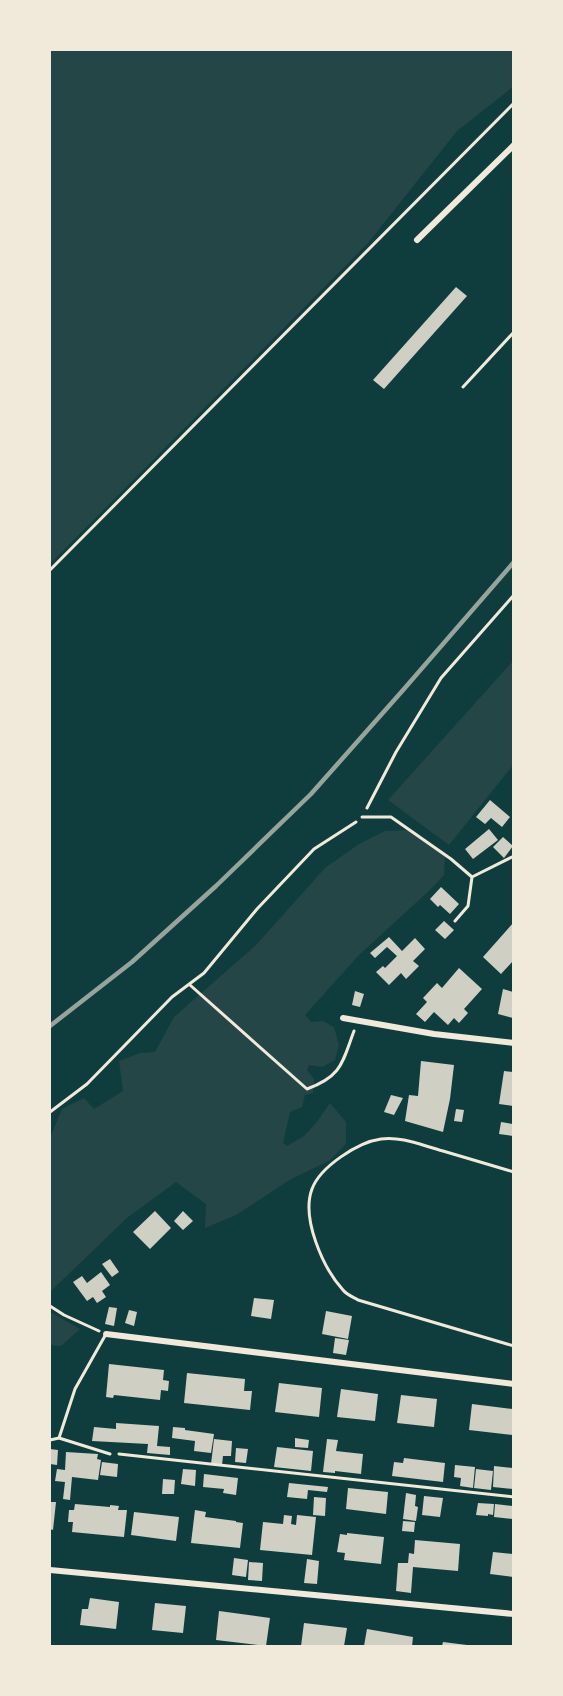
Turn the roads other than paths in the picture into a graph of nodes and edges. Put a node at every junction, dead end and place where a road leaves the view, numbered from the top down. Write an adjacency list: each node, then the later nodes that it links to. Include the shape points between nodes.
1 (513, 145): 2 (street)
2 (417, 240)
3 (513, 332): 4 (lane)
4 (464, 387)
5 (362, 817): 7 (lane, via 391,817)
6 (513, 856): 7 (lane)
7 (472, 877): 8 (lane, via 468,906)
8 (455, 921)
9 (343, 1018): 10 (street)
10 (513, 1043)
11 (106, 1334): 12 (street); 13 (lane, via 75,1389)
12 (513, 1384)
13 (59, 1438): 14 (lane); 15 (lane)
14 (50, 1440)
15 (110, 1454)
16 (50, 1570): 17 (street)
17 (513, 1614)

